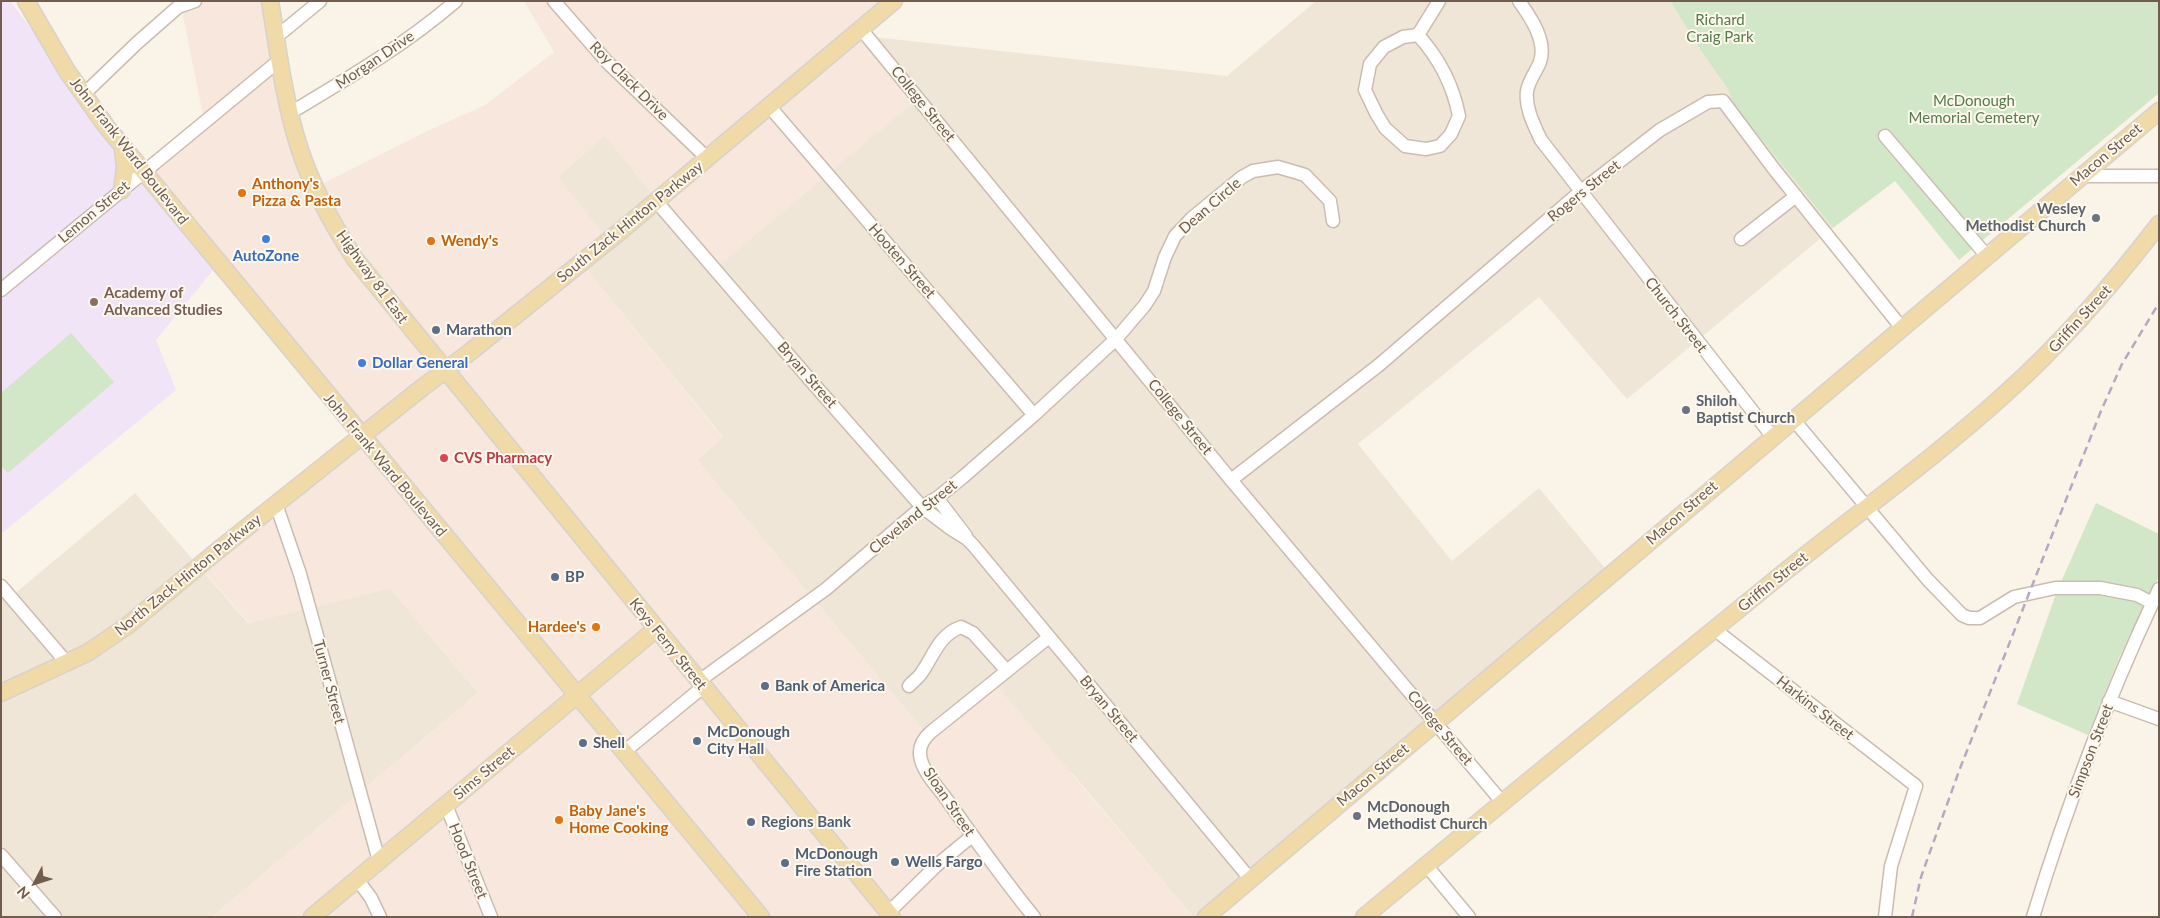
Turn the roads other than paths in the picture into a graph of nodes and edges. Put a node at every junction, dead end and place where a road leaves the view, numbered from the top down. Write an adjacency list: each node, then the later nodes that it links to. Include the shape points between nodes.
1 (26, 1): 14 (main road, John Frank Ward Boulevard)
2 (194, 1): 14 (street, via 178,6)
3 (270, 1): 12 (main road, Highway 81 East)
4 (320, 1): 12 (street)
5 (456, 1): 17 (street, Morgan Drive, via 428,25 364,69)
6 (554, 1): 20 (street, Roy Clack Drive, via 608,63)
7 (894, 1): 10 (main road, South Zack Hinton Parkway)
8 (1439, 1): 11 (street)
9 (1519, 1): 25 (street, Church Street, via 1541,40 1540,60 1527,92 1529,114 1541,140)
10 (862, 29): 15 (main road, South Zack Hinton Parkway); 34 (street, College Street)
11 (1418, 35): 11 (street, via 1403,37 1384,47 1370,64 1365,90 1385,128 1406,146 1426,149 1440,146 1460,116 1433,51)
12 (275, 38): 13 (main road, Highway 81 East)
13 (281, 59): 17 (main road, Highway 81 East); 21 (street, Lemon Street)
14 (83, 95): 19 (main road, John Frank Ward Boulevard)
15 (769, 106): 20 (main road, South Zack Hinton Parkway); 36 (street, Hooten Street)
16 (2159, 111): 22 (main road, Macon Street)
17 (290, 113): 35 (main road, Highway 81 East, via 314,187 345,244 378,290)
18 (1886, 136): 31 (street)
19 (123, 148): 21 (main road, John Frank Ward Boulevard); 24 (main road)
20 (708, 158): 27 (main road, South Zack Hinton Parkway)
21 (143, 171): 24 (street, Lemon Street); 38 (main road, John Frank Ward Boulevard)
22 (2082, 176): 23 (street); 31 (main road, Macon Street)
23 (2159, 176)
24 (122, 190): 32 (street, Lemon Street)
25 (1580, 192): 26 (street, Rogers Street, via 1660,130 1708,102 1723,101); 39 (street, Church Street); 40 (street, Rogers Street, via 1379,365)
26 (1796, 196): 30 (street); 33 (street, Rogers Street)
27 (656, 201): 35 (main road, South Zack Hinton Parkway); 44 (street, Bryan Street)
28 (1332, 221): 34 (street, Dean Circle, via 1330,201 1305,175 1289,169 1266,167 1242,177 1175,236 1154,291)
29 (2159, 224): 43 (main road, Griffin Street, via 2121,273 2044,357 1963,431)
30 (1741, 240)
31 (1986, 255): 33 (main road, Macon Street)
32 (1, 290)
33 (1901, 327): 37 (main road, Macon Street)
34 (1116, 339): 36 (street, Cleveland Street); 40 (street, College Street)
35 (445, 371): 38 (main road, South Zack Hinton Parkway); 49 (main road, Keys Ferry Street)
36 (1034, 415): 41 (street, Cleveland Street)
37 (1793, 419): 39 (main road, Macon Street); 43 (street)
38 (361, 436): 42 (main road, North Zack Hinton Parkway); 57 (main road, John Frank Ward Boulevard)
39 (1772, 436): 60 (main road, Macon Street)
40 (1231, 480): 60 (street, College Street)
41 (937, 498): 44 (street, Cleveland Street); 45 (street, Bryan Street)
42 (276, 504): 52 (main road, North Zack Hinton Parkway, via 106,642); 66 (street, Turner Street, via 297,565)
43 (1866, 506): 48 (street, via 1950,604 1969,618 1984,617 2014,597 2055,588 2108,590 2137,595); 50 (main road, Griffin Street)
44 (922, 507): 45 (street, Bryan Street); 54 (street, Cleveland Street, via 826,589)
45 (967, 538): 51 (street, Bryan Street)
46 (1, 586): 52 (street)
47 (2159, 588): 48 (street, Simpson Street)
48 (2152, 602): 58 (street, Simpson Street)
49 (656, 629): 54 (main road, Keys Ferry Street); 57 (main road, Sims Street)
50 (1714, 630): 62 (main road, Griffin Street); 80 (street, Harkins Street, via 1916,786 1891,866)
51 (1049, 637): 53 (street, Sloan Street); 69 (street, Bryan Street)
52 (67, 663): 56 (main road, North Zack Hinton Parkway)
53 (1007, 671): 55 (street, via 973,633 961,628 946,636); 64 (street, Sloan Street, via 924,738 920,747 922,763 929,775)
54 (701, 684): 61 (street, Cleveland Street); 70 (main road, Keys Ferry Street)
55 (909, 686)
56 (1, 694)
57 (578, 694): 61 (main road, John Frank Ward Boulevard); 63 (main road, Sims Street)
58 (2110, 701): 59 (street); 81 (street, Simpson Street, via 2056,842)
59 (2159, 720)
60 (1436, 723): 62 (street, College Street); 69 (main road, Macon Street)
61 (625, 751): 76 (main road, John Frank Ward Boulevard)
62 (1502, 802): 67 (main road, Griffin Street)
63 (446, 805): 66 (main road, Sims Street); 75 (street, Hood Street)
64 (972, 836): 70 (street, via 937,865); 71 (street, Sloan Street)
65 (1, 855): 72 (street)
66 (379, 861): 68 (main road, Sims Street)
67 (1426, 865): 78 (main road, Griffin Street); 79 (street)
68 (357, 879): 73 (main road, Sims Street); 74 (street)
69 (1251, 880): 77 (main road, Macon Street)
70 (888, 915)
71 (1033, 916)
72 (55, 917)
73 (312, 917)
74 (380, 917)
75 (491, 917)
76 (761, 917)
77 (1206, 917)
78 (1364, 917)
79 (1469, 917)
80 (1885, 917)
81 (2033, 917)

